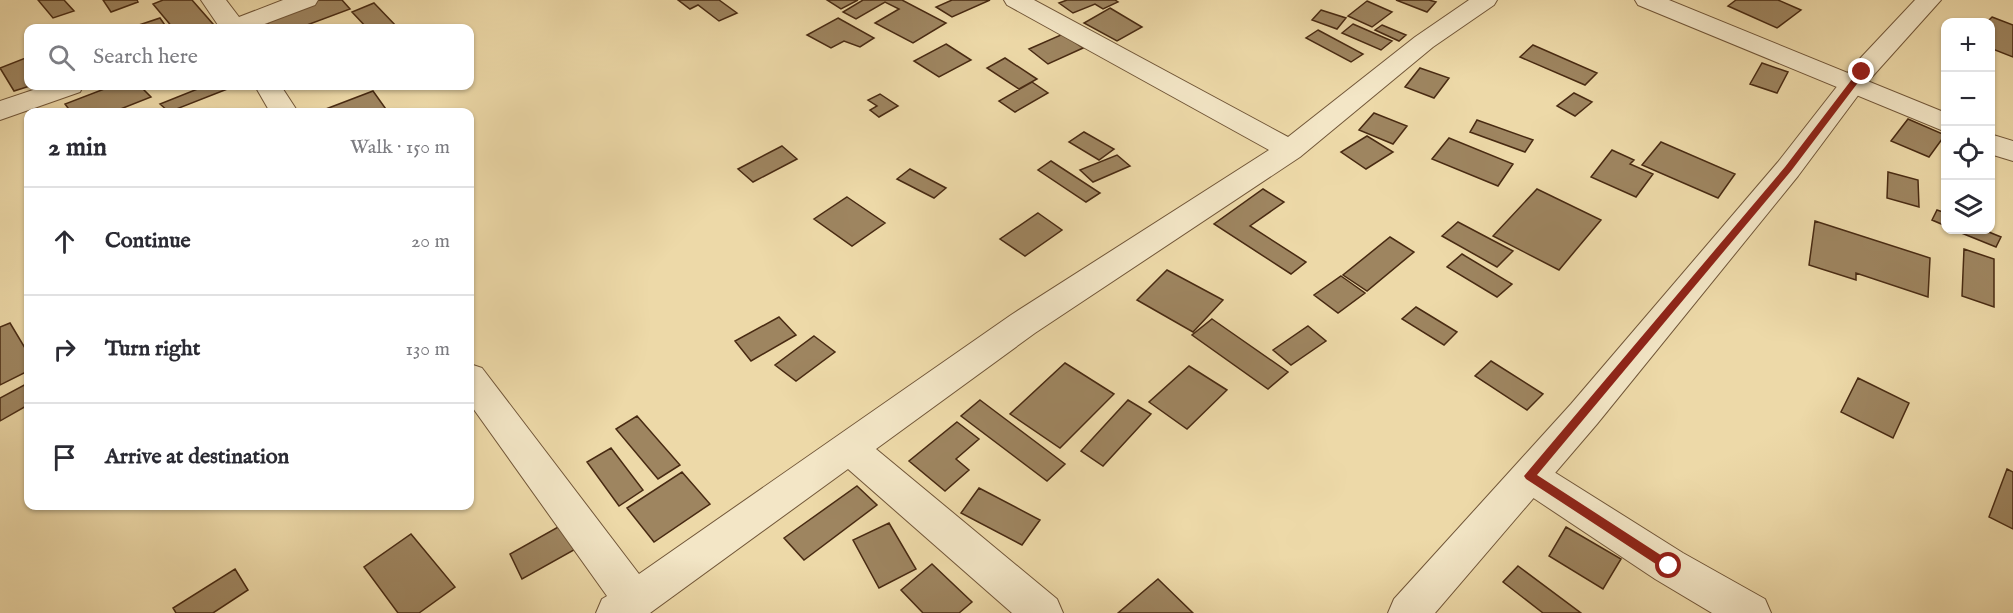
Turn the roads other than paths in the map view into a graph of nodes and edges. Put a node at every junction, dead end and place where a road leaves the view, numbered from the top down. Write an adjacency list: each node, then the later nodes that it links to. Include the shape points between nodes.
1 (213, 0): 7 (street)
2 (306, 0): 8 (street)
3 (1016, 0): 16 (street)
4 (1485, 0): 16 (street, via 1424,42)
5 (1647, 0): 9 (street)
6 (1929, 0): 9 (street)
7 (231, 24)
8 (244, 24)
9 (1853, 84): 14 (street); 20 (street, via 1788,169)
10 (59, 90): 13 (street)
11 (270, 90): 12 (street)
12 (282, 108)
13 (0, 111)
14 (1941, 121)
15 (1995, 145): 17 (street)
16 (1290, 150): 19 (street, via 1023,324)
17 (2013, 152)
18 (474, 384): 21 (street)
19 (849, 448): 21 (street); 22 (street)
20 (1530, 476): 23 (street); 24 (street)
21 (626, 607)
22 (1042, 613)
23 (1409, 613)
24 (1750, 613)

